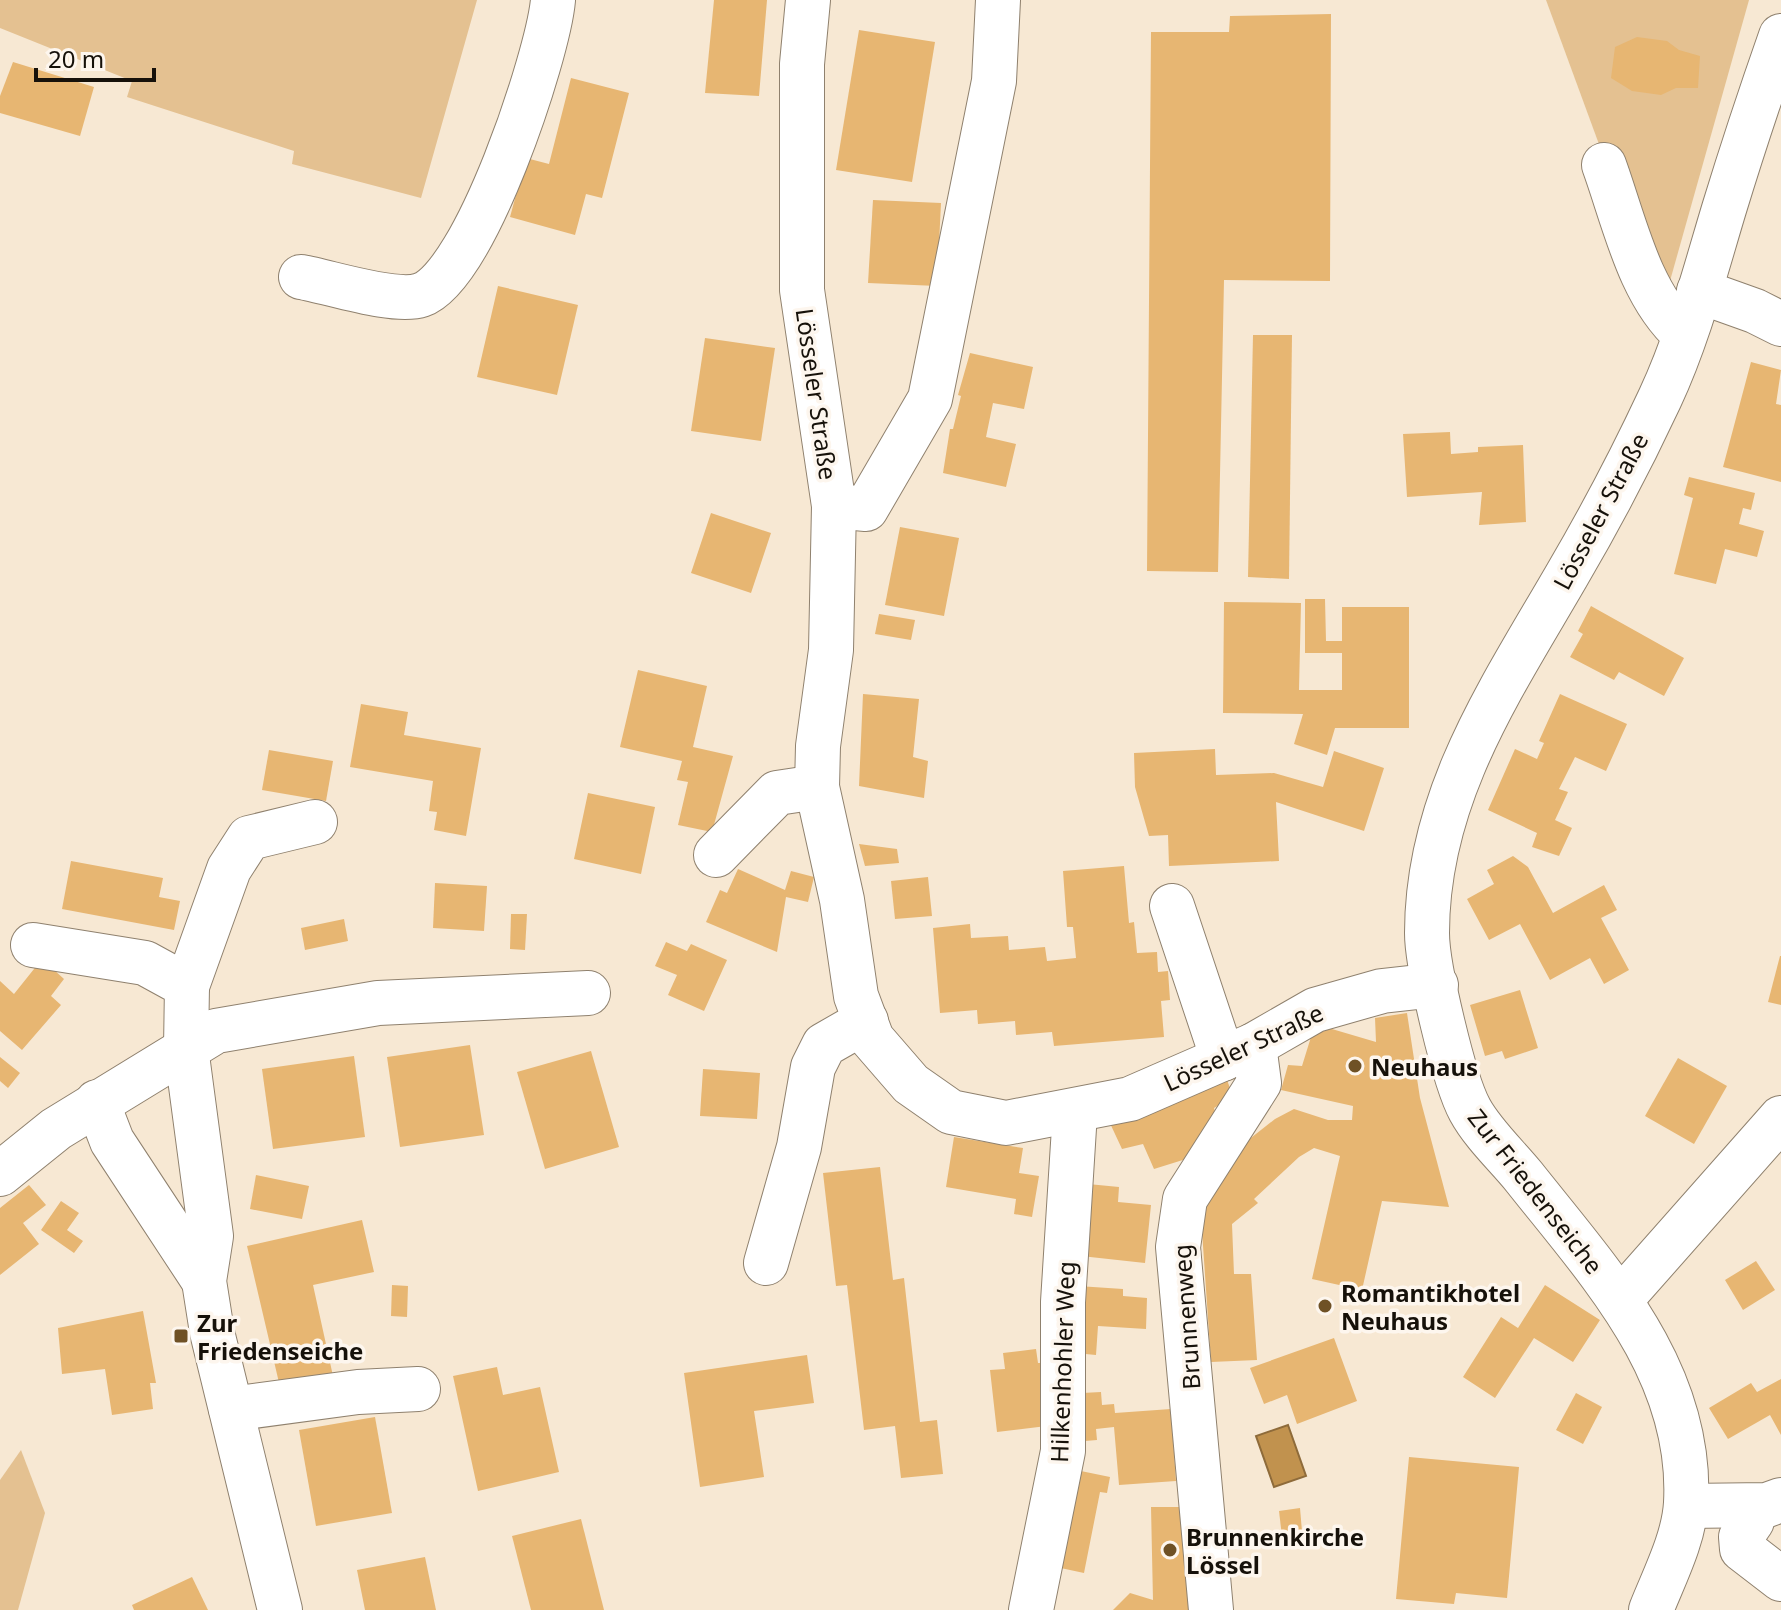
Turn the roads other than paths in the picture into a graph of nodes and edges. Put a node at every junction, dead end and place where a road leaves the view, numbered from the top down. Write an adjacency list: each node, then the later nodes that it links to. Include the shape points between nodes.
1 (553, 0): 6 (street, via 542,56 477,229 435,286 423,295 394,296)
2 (808, 0): 10 (street, Lösseler Straße, via 802,64 801,277)
3 (998, 0): 10 (street, via 994,81 930,399 866,509)
4 (1781, 36): 7 (street, Lösseler Straße)
5 (1604, 165): 9 (street, via 1649,286 1665,317)
6 (301, 277)
7 (1699, 291): 8 (street); 9 (street, Lösseler Straße)
8 (1781, 324)
9 (1684, 334): 16 (street, Lösseler Straße, via 1662,393 1606,507 1507,680 1441,822 1429,880 1427,925)
10 (834, 506): 11 (street, Lösseler Straße, via 831,650)
11 (817, 787): 13 (street, via 777,793); 19 (street, Lösseler Straße, via 856,996)
12 (315, 822): 17 (street, via 249,838 229,869)
13 (716, 855)
14 (1172, 906): 21 (street, Brunnenweg)
15 (33, 945): 17 (street, via 145,963)
16 (1436, 985): 21 (street, Lösseler Straße, via 1382,991 1315,1010); 28 (street, Zur Friedenseiche, via 1469,1109)
17 (187, 986): 20 (street)
18 (588, 993): 20 (street, via 378,1003 216,1031)
19 (866, 1021): 23 (street, Lösseler Straße, via 872,1039 911,1084 951,1112 1006,1123); 26 (street, via 824,1045 813,1067 799,1147)
20 (186, 1048): 22 (street); 27 (street, via 211,1236)
21 (1239, 1052): 23 (street, Lösseler Straße, via 1130,1099); 36 (street, Brunnenweg, via 1259,1083 1185,1199 1178,1247)
22 (97, 1102): 25 (street); 27 (street, via 112,1141)
23 (1075, 1112): 35 (street, Hilkenhohler Weg, via 1063,1302 1063,1451)
24 (1781, 1118): 28 (street, Zur Friedenseiche)
25 (0, 1174)
26 (766, 1263)
27 (204, 1281): 30 (street)
28 (1621, 1299): 31 (street, Zur Friedenseiche, via 1662,1372 1683,1440)
29 (418, 1389): 30 (street)
30 (231, 1409): 34 (street)
31 (1686, 1506): 32 (street); 37 (street, Zur Friedenseiche)
32 (1764, 1518): 33 (street, via 1741,1537 1742,1549)
33 (1781, 1579)
34 (280, 1610)
35 (1031, 1610)
36 (1211, 1610)
37 (1651, 1610)

